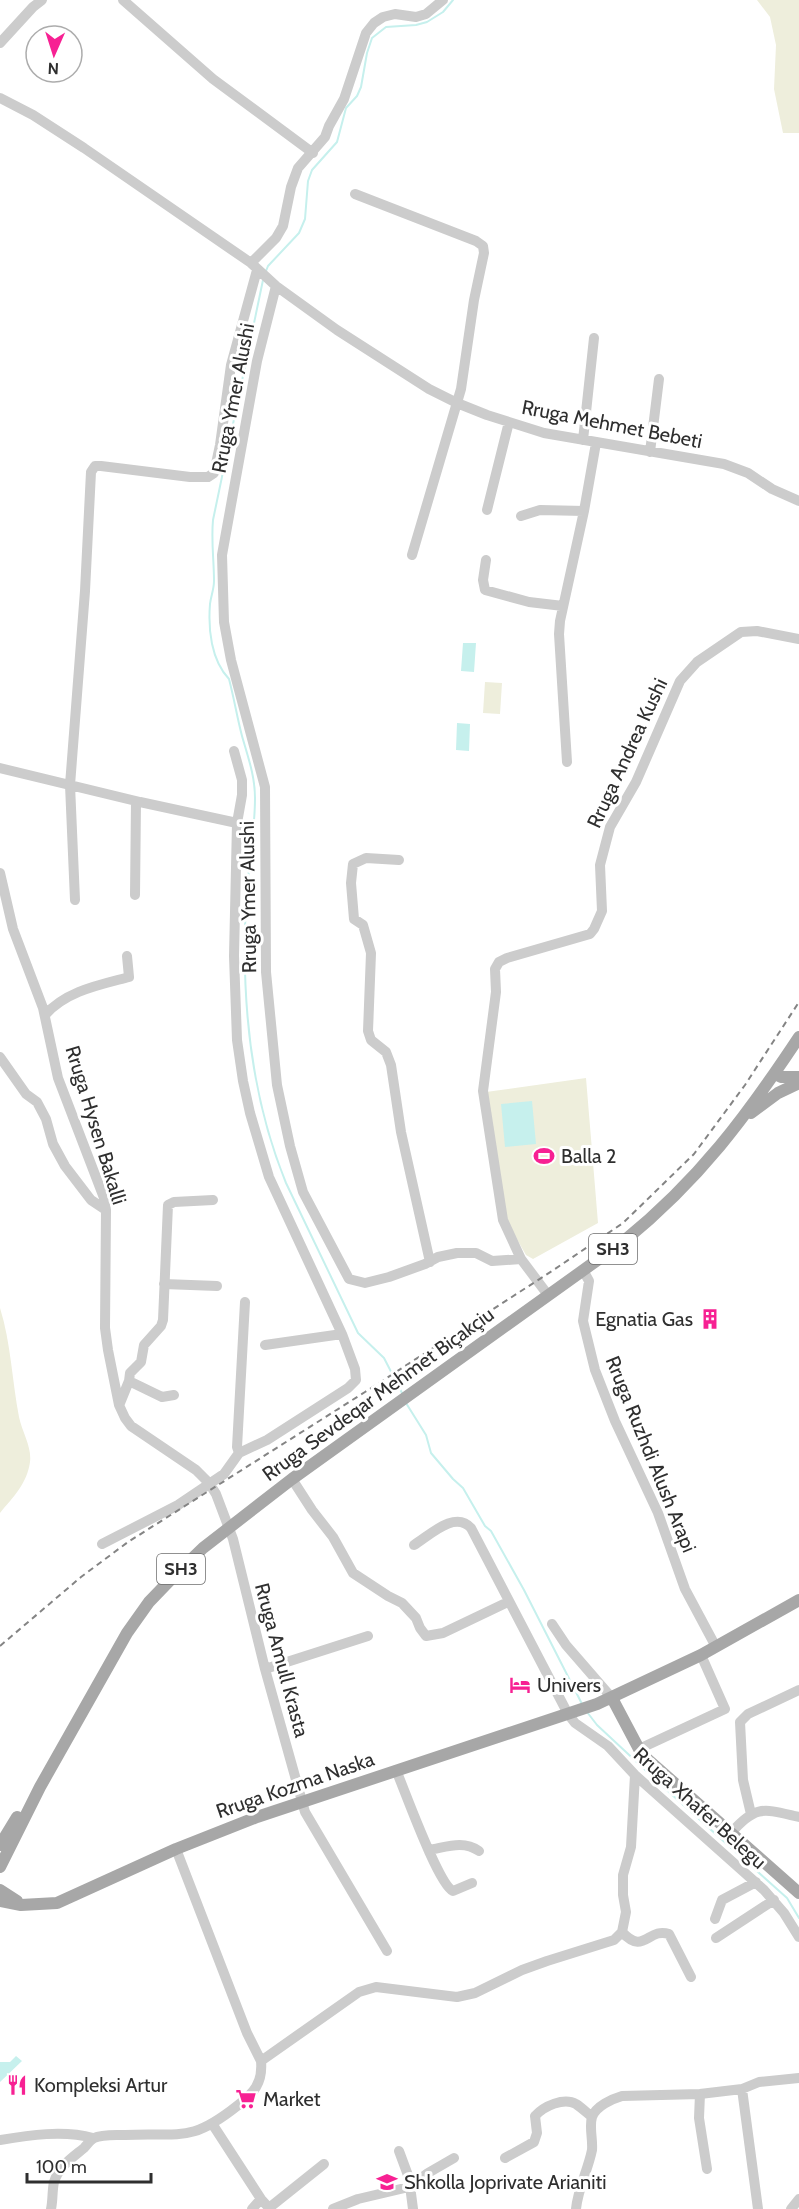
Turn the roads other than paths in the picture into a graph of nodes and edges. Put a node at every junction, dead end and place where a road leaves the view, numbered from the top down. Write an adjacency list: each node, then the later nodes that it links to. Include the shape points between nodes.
1 (42, 0): 4 (street)
2 (123, 0): 6 (street, via 213,79)
3 (444, 0): 6 (street, via 426,14 395,14 374,23 366,33 344,99 326,137)
4 (0, 44)
5 (0, 98): 8 (street, Rruga Mehmet Bebeti, via 84,148)
6 (313, 153): 8 (street, via 298,168 283,226)
7 (355, 194): 11 (street, via 483,246)
8 (263, 275): 11 (street, Rruga Mehmet Bebeti, via 383,361); 27 (street, via 231,364 213,473 208,477 190,477 100,466 91,472); 46 (street, Rruga Ymer Alushi, via 258,361 222,555 222,584 231,660 265,787 266,972 277,1085 303,1192 349,1279 365,1283)
9 (594, 338): 13 (street)
10 (659, 379): 15 (street)
11 (458, 404): 12 (street, Rruga Mehmet Bebeti); 20 (street)
12 (510, 422): 13 (street, Rruga Mehmet Bebeti); 17 (street)
13 (583, 440): 14 (street, Rruga Mehmet Bebeti)
14 (596, 443): 15 (street, Rruga Mehmet Bebeti); 18 (street)
15 (650, 452): 16 (street, Rruga Mehmet Bebeti, via 741,469)
16 (799, 501)
17 (487, 510)
18 (584, 511): 19 (street, via 540,510); 22 (street)
19 (521, 516)
20 (412, 555)
21 (486, 560): 22 (street, via 485,590)
22 (563, 606): 25 (street, via 559,634)
23 (799, 639): 45 (street, Rruga Andrea Kushi, via 741,632 688,671 680,681 636,782 610,827 600,865 602,911 594,929 590,934 507,958 495,969 496,992 483,1091 502,1220)
24 (234, 751): 29 (street, via 242,780)
25 (567, 762)
26 (0, 768): 27 (street)
27 (70, 785): 28 (street); 33 (street)
28 (136, 801): 29 (street); 32 (street)
29 (237, 823): 52 (street, via 234,986 237,1040 250,1113 269,1178)
30 (399, 860): 46 (street, via 366,858 353,864 351,884 354,919 363,925 371,953 368,1031 371,1040 386,1052 391,1065 401,1132)
31 (0, 873): 35 (street, Rruga Hysen Bakalli, via 13,928)
32 (135, 895)
33 (75, 900)
34 (128, 956): 35 (street, via 129,977 79,991 55,1003)
35 (45, 1015): 44 (street, Rruga Hysen Bakalli, via 58,1078)
36 (799, 1037): 39 (main road, SH3)
37 (0, 1057): 44 (street, via 26,1094 37,1102 65,1166 91,1200)
38 (799, 1069): 39 (main road)
39 (777, 1070): 40 (main road, via 781,1077); 42 (main road, Rruga Sevdeqar Mehmet Biçakçiu / SH3)
40 (799, 1077)
41 (799, 1083): 42 (main road)
42 (744, 1116): 47 (main road, Rruga Sevdeqar Mehmet Biçakçiu / SH3, via 707,1163 666,1205)
43 (213, 1200): 48 (street, via 168,1205)
44 (106, 1210): 56 (street, Rruga Hysen Bakalli, via 105,1328)
45 (521, 1259): 46 (street, Rruga Ymer Alushi, via 492,1261 476,1253 457,1253); 50 (street)
46 (430, 1262)
47 (584, 1270): 50 (main road, Rruga Sevdeqar Mehmet Biçakçiu / SH3); 67 (street, Rruga Ruzhdi Alush Arapi, via 589,1284 582,1321 596,1370 686,1589)
48 (164, 1284): 49 (street); 54 (street, via 161,1326 144,1345 141,1362 130,1373)
49 (217, 1286)
50 (548, 1295): 58 (main road, Rruga Sevdeqar Mehmet Biçakçiu / SH3)
51 (245, 1302): 57 (street)
52 (342, 1334): 53 (street); 57 (street, via 355,1369 354,1383 267,1440)
53 (266, 1346)
54 (129, 1381): 55 (street, via 162,1397); 56 (street)
55 (174, 1395)
56 (119, 1405): 59 (street, Rruga Hysen Bakalli, via 131,1426)
57 (239, 1453): 59 (street, via 224,1474)
58 (292, 1479): 60 (main road, Rruga Sevdeqar Mehmet Biçakçiu / SH3); 64 (street, via 353,1573 402,1603 426,1636 443,1633)
59 (209, 1483): 60 (street, Rruga Hysen Bakalli); 61 (street, via 178,1505)
60 (229, 1527): 69 (street, Rruga Amull Krasta); 76 (main road, Rruga Sevdeqar Mehmet Biçakçiu / SH3, via 149,1602)
61 (102, 1544)
62 (414, 1545): 64 (street, via 449,1523 466,1522)
63 (799, 1600): 67 (main road)
64 (508, 1602): 72 (street)
65 (552, 1624): 71 (street)
66 (368, 1636): 69 (street)
67 (716, 1647): 68 (main road)
68 (701, 1655): 71 (main road); 73 (street, via 725,1709)
69 (265, 1669): 77 (street, Rruga Amull Krasta)
70 (799, 1690): 78 (street, via 748,1714 740,1722 743,1780)
71 (612, 1698): 72 (main road, Rruga Kozma Naska); 73 (main road)
72 (571, 1713): 74 (main road, Rruga Kozma Naska); 75 (street, Rruga Xhafer Belegu, via 575,1723 608,1746)
73 (639, 1749): 80 (main road)
74 (396, 1770): 77 (main road, Rruga Kozma Naska); 83 (street)
75 (635, 1775): 86 (street, Rruga Xhafer Belegu); 93 (street, via 631,1847 623,1875 626,1912)
76 (39, 1787): 81 (main road, SH3); 85 (main road, SH3)
77 (302, 1802): 82 (main road, Rruga Kozma Naska); 96 (street, Rruga Amull Krasta)
78 (751, 1814): 79 (street, via 774,1810); 80 (street)
79 (799, 1817)
80 (731, 1833): 89 (main road)
81 (0, 1845)
82 (176, 1849): 90 (main road, Rruga Kozma Naska, via 74,1897 48,1905 33,1905); 98 (street)
83 (429, 1850): 84 (street, via 456,1844 470,1845); 87 (street, via 451,1890)
84 (479, 1851)
85 (1, 1864)
86 (756, 1882): 91 (street, Rruga Xhafer Belegu); 92 (street, via 722,1900)
87 (472, 1883)
88 (0, 1884): 90 (main road)
89 (799, 1893)
90 (2, 1895)
91 (774, 1900): 94 (street, Rruga Xhafer Belegu); 95 (street)
92 (715, 1918)
93 (622, 1932): 97 (street, via 637,1943 661,1933 669,1934); 98 (street, via 614,1940 547,1960 457,1998 376,1987 359,1992)
94 (799, 1937)
95 (716, 1938)
96 (387, 1951)
97 (691, 1977)
98 (261, 2061): 103 (street, via 258,2085)
99 (799, 2078): 100 (street, via 759,2082)
100 (742, 2089): 101 (street); 120 (street)
101 (700, 2094): 102 (street, via 622,2096 613,2098); 110 (street, via 699,2118)
102 (592, 2117): 107 (street, via 569,2102 551,2105 535,2116 534,2142); 119 (street, via 591,2150)
103 (213, 2125): 104 (street, via 177,2136 134,2134); 112 (street)
104 (93, 2138): 105 (street, via 80,2134); 114 (street, via 60,2170 54,2181)
105 (0, 2140)
106 (399, 2151): 111 (street)
107 (505, 2157)
108 (454, 2158): 111 (street)
109 (324, 2164): 116 (street)
110 (707, 2169)
111 (409, 2187): 117 (street); 118 (street)
112 (261, 2199): 115 (street); 116 (street)
113 (799, 2199): 121 (street)
114 (51, 2209)
115 (252, 2209)
116 (270, 2209)
117 (333, 2209)
118 (413, 2209)
119 (576, 2209)
120 (758, 2209)
121 (791, 2209)

